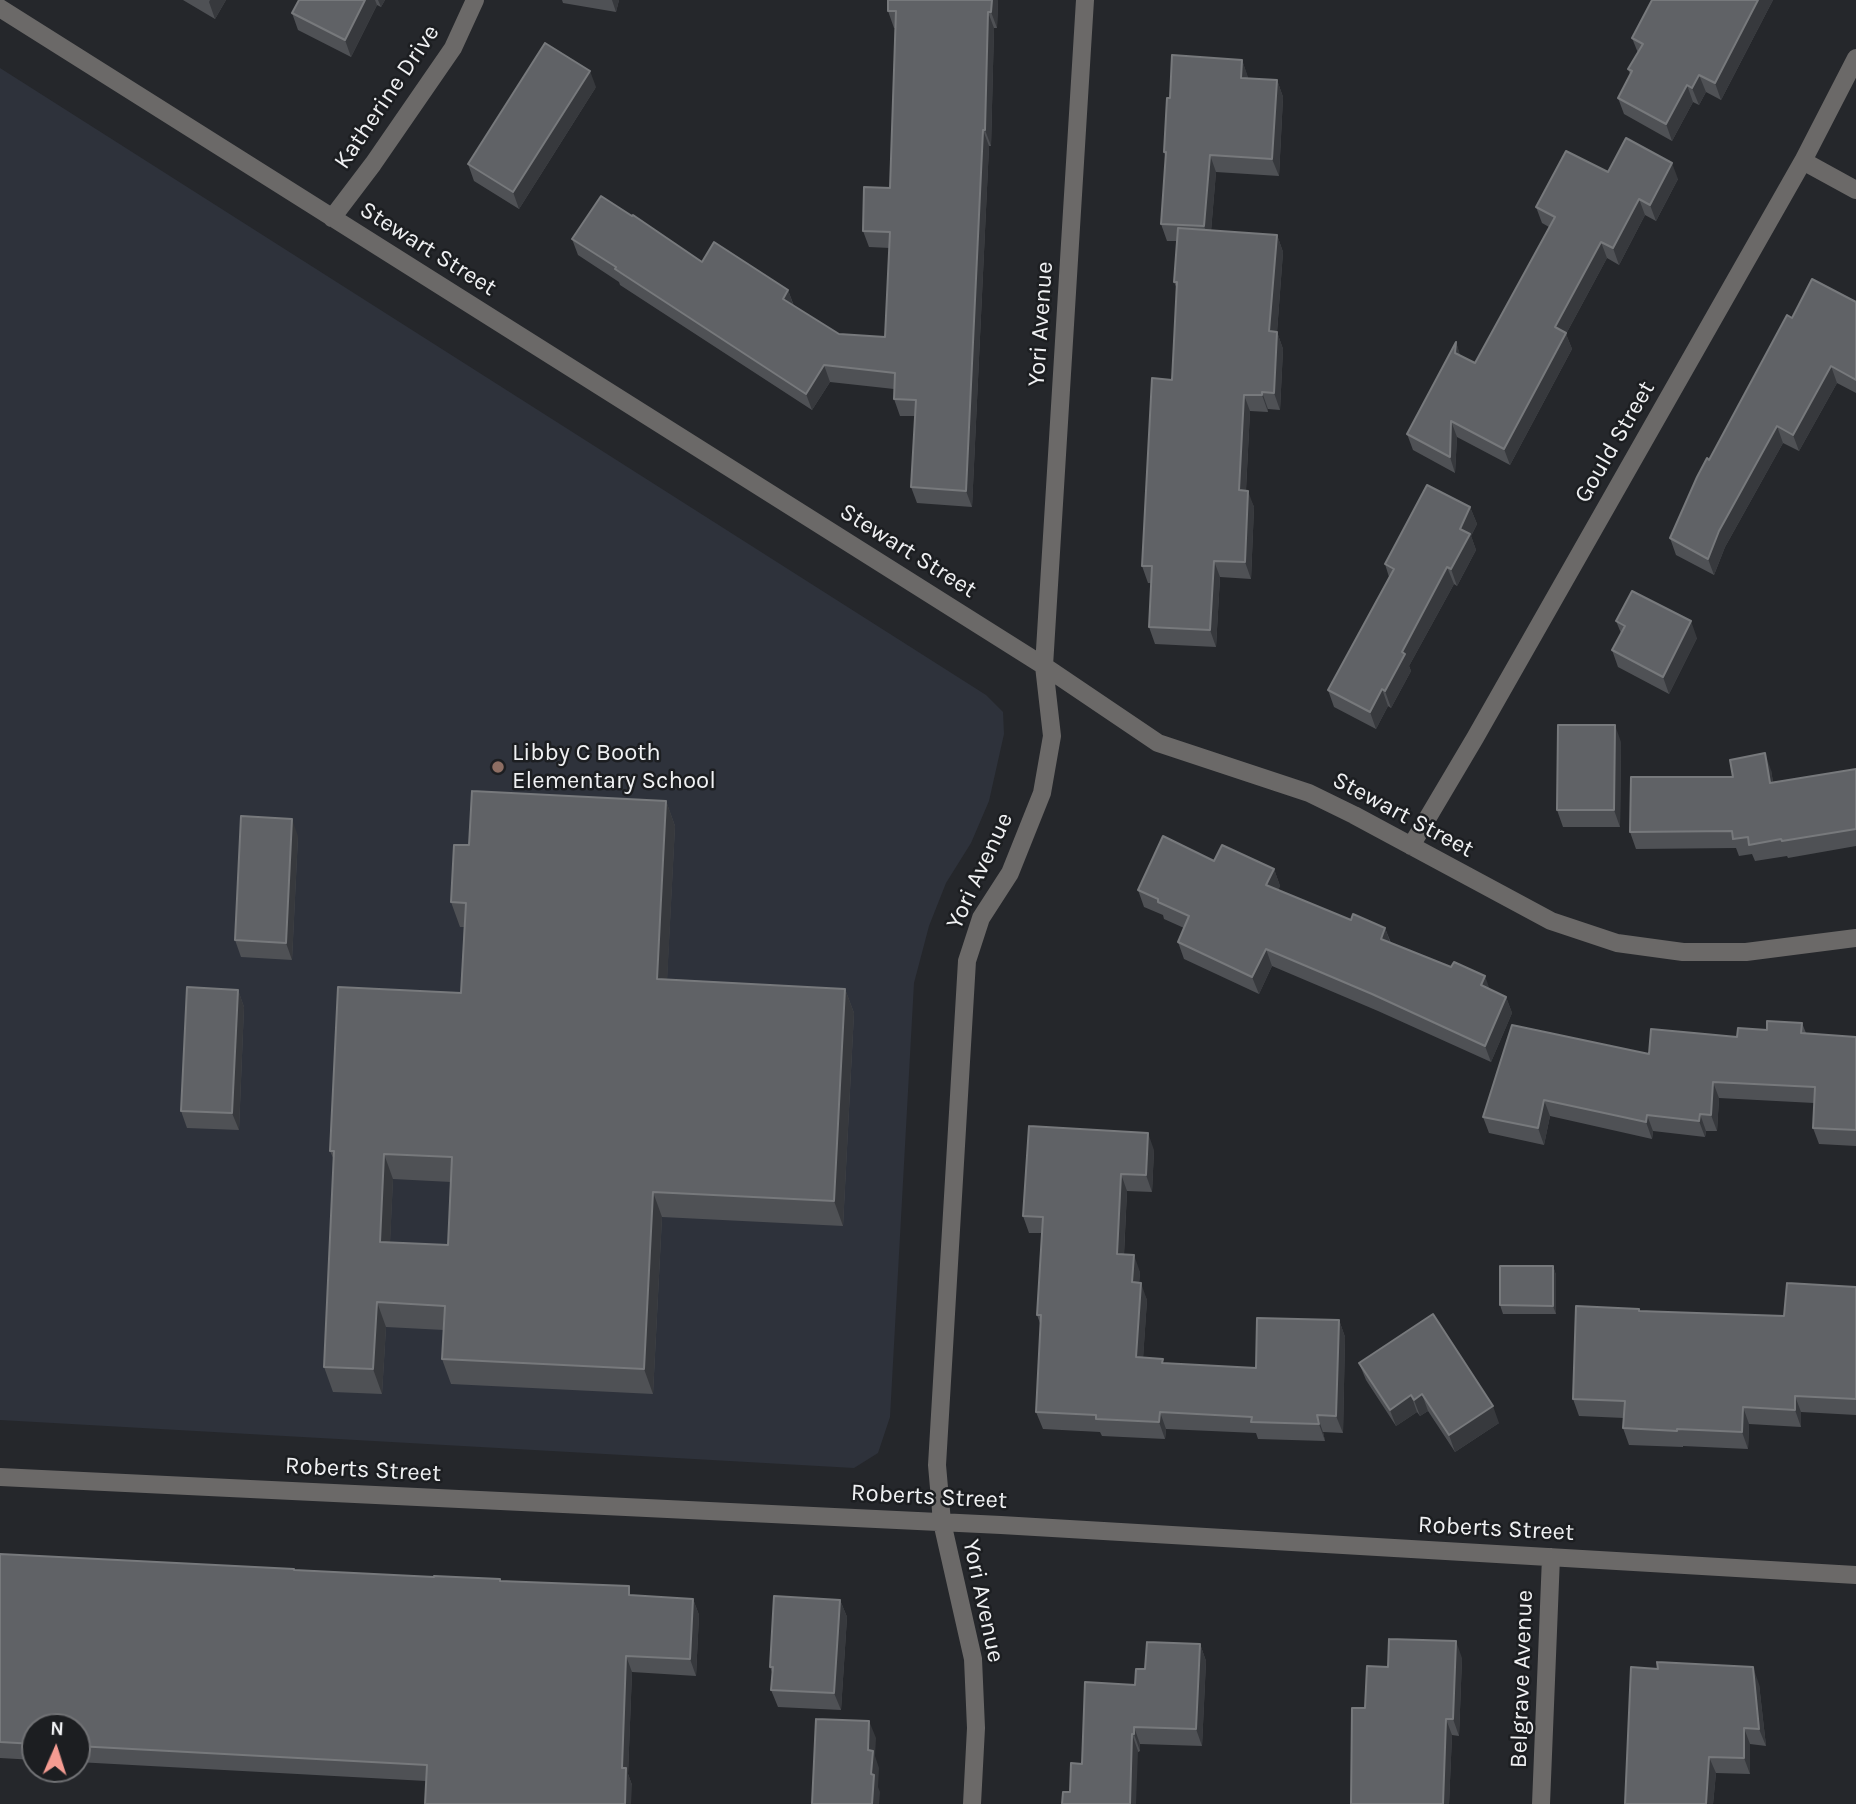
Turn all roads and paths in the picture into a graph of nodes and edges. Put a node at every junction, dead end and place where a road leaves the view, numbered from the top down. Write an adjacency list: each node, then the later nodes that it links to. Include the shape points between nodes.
1 (475, 0): 7 (street, Katherine Drive, via 453,48)
2 (1085, 0): 8 (street, Yori Avenue)
3 (0, 8): 7 (street, Stewart Street)
4 (1856, 58): 5 (street, Gould Street)
5 (1803, 161): 6 (street); 9 (street, Gould Street)
6 (1856, 190)
7 (332, 218): 8 (street, Stewart Street)
8 (1044, 666): 9 (street, Stewart Street, via 1158,743 1309,793); 12 (street, Yori Avenue, via 1052,736 1042,793 1010,873 981,918 967,961 937,1465)
9 (1411, 846): 10 (street, Stewart Street, via 1551,921 1617,943 1683,952 1746,952)
10 (1856, 938)
11 (0, 1477): 12 (street, Roberts Street)
12 (942, 1522): 13 (street, Roberts Street); 15 (street, Yori Avenue, via 973,1659)
13 (1551, 1557): 14 (street, Roberts Street); 16 (street, Belgrave Avenue)
14 (1856, 1575)
15 (972, 1804)
16 (1541, 1804)

